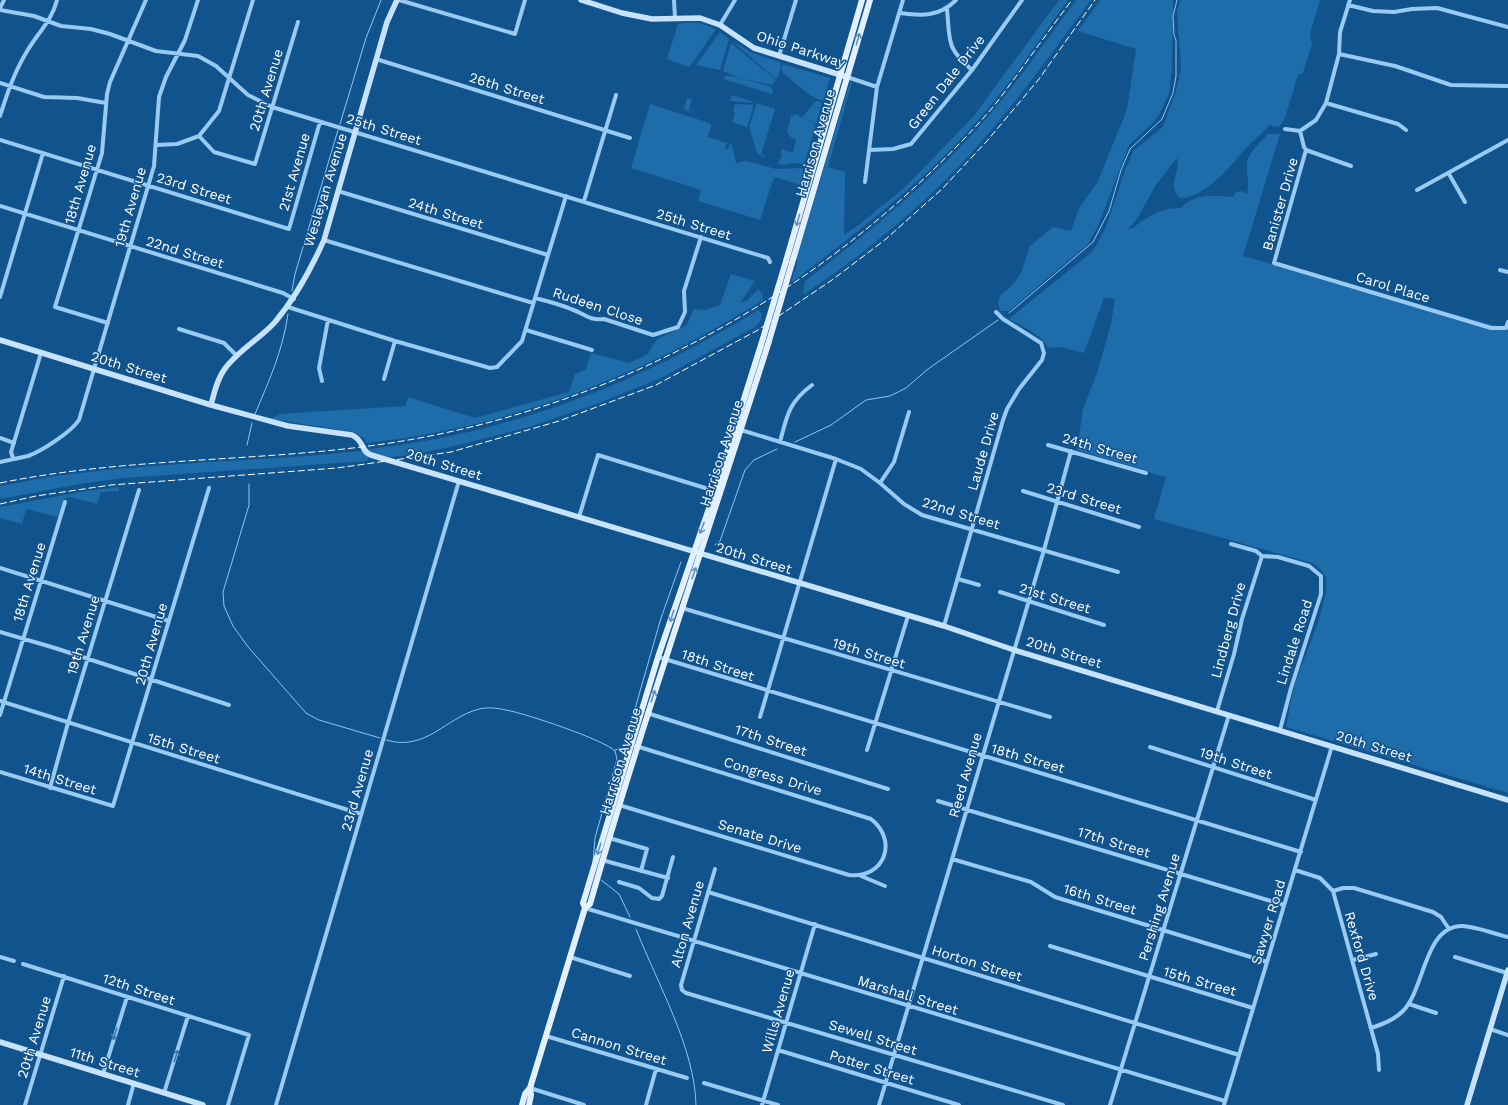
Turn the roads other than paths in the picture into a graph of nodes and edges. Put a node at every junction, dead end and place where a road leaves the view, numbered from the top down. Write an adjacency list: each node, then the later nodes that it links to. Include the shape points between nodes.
1 (4, 0): 18 (street)
2 (57, 0): 22 (street)
3 (146, 0): 26 (street, 18th Avenue)
4 (198, 0): 27 (street, 19th Avenue, via 190,29)
5 (253, 0): 33 (street)
6 (398, 0): 7 (street, via 515,34); 30 (street, Wesleyan Avenue, via 387,22)
7 (525, 0)
8 (580, 0): 21 (street, Ohio Parkway, via 652,19)
9 (674, 0): 21 (street)
10 (734, 0): 24 (street)
11 (796, 0): 29 (street)
12 (862, 0): 32 (main road, Harrison Avenue)
13 (870, 0): 32 (main road, Harrison Avenue, one-way to 13)
14 (903, 0): 20 (street)
15 (956, 0): 19 (street)
16 (1022, 0): 31 (street, Green Dale Drive)
17 (1349, 2): 25 (street, via 1373,10 1394,12 1437,8); 28 (street, via 1340,32)
18 (0, 9): 22 (street, 25th Street, via 34,16)
19 (947, 9): 20 (street, via 923,16); 31 (street, via 951,47 958,59)
20 (900, 13): 37 (street)
21 (675, 18): 24 (street, Ohio Parkway, via 700,18)
22 (48, 22): 26 (street, 25th Street, via 91,29); 36 (street, via 26,52)
23 (298, 22): 41 (street, 20th Avenue)
24 (720, 25): 29 (street, Ohio Parkway, via 754,48)
25 (1508, 27)
26 (129, 42): 27 (street, 25th Street, via 156,51); 39 (street, 18th Avenue, via 110,82)
27 (178, 54): 33 (street, 25th Street, via 198,56 207,60); 53 (street, 19th Avenue, via 159,97)
28 (1339, 54): 35 (street, via 1395,66 1451,85); 40 (street)
29 (779, 56): 32 (street, Ohio Parkway)
30 (376, 59): 45 (street, 26th Street); 48 (street, Wesleyan Avenue)
31 (972, 70): 55 (street, Green Dale Drive, via 911,144 893,149)
32 (844, 76): 37 (street, Ohio Parkway); 77 (main road, Harrison Avenue)
33 (229, 78): 41 (street, 25th Street, via 248,95); 49 (street, via 219,111)
34 (0, 83): 36 (street)
35 (1508, 86)
36 (9, 87): 39 (street, via 44,97 77,98); 42 (street)
37 (877, 87): 55 (street)
38 (616, 95): 45 (street)
39 (106, 103): 59 (street, 18th Avenue, via 104,139)
40 (1326, 103): 46 (street, via 1398,124); 47 (street, via 1316,120)
41 (272, 107): 43 (street, 25th Street); 49 (street, 20th Avenue, via 255,164 214,152)
42 (0, 116)
43 (320, 122): 48 (street, 25th Street); 70 (street, 21st Avenue)
44 (1285, 129): 47 (street)
45 (605, 130): 50 (street, 26th Street); 66 (street)
46 (1406, 130)
47 (1300, 131): 56 (street)
48 (355, 132): 64 (street, Wesleyan Avenue); 65 (street, 25th Street)
49 (199, 136): 53 (street, via 177,144)
50 (630, 138)
51 (0, 140): 57 (street, 23rd Street)
52 (1506, 141): 54 (street); 60 (street)
53 (157, 145): 62 (street, 19th Avenue)
54 (1508, 146)
55 (870, 150): 61 (street)
56 (1306, 150): 58 (street); 78 (street, Banister Drive)
57 (43, 153): 59 (street, 23rd Street); 69 (street)
58 (1351, 166)
59 (97, 170): 62 (street, 23rd Street); 71 (street, 18th Avenue)
60 (1449, 174): 63 (street); 67 (street)
61 (865, 182)
62 (148, 186): 70 (street, 23rd Street); 74 (street, 19th Avenue)
63 (1417, 190)
64 (338, 191): 73 (street, Wesleyan Avenue); 75 (street, 24th Street)
65 (566, 196): 66 (street, 25th Street); 75 (street)
66 (584, 201): 72 (street, 25th Street)
67 (1465, 202)
68 (0, 206): 69 (street, 22nd Street)
69 (25, 214): 71 (street, 22nd Street); 81 (street)
70 (289, 228)
71 (79, 231): 74 (street, 22nd Street); 90 (street, 18th Avenue, via 55,307)
72 (701, 237): 76 (street, 25th Street, via 768,258); 83 (street, Rudeen Close, via 684,291 685,312 680,326 673,329 653,335 604,319 597,320 574,309)
73 (324, 240): 84 (street, Wesleyan Avenue); 85 (street)
74 (130, 247): 84 (street, 22nd Street, via 283,293); 90 (street, 19th Avenue)
75 (548, 255): 83 (street)
76 (770, 262)
77 (789, 262): 104 (main road, Harrison Avenue, bridge); 118 (main road, Harrison Avenue, bridge)
78 (1274, 263): 89 (street, Carol Place, via 1491,328 1506,328)
79 (1500, 270): 80 (street)
80 (1508, 272)
81 (1, 290): 82 (street)
82 (0, 297)
83 (535, 298): 85 (street)
84 (294, 299): 86 (street, Wesleyan Avenue)
85 (533, 303): 92 (street)
86 (288, 307): 88 (street); 97 (street, Wesleyan Avenue, via 274,324)
87 (996, 312): 124 (street, Laude Drive, via 1041,344 1044,353 1042,360 1007,409)
88 (328, 320): 94 (street); 100 (street, via 319,368)
89 (1508, 322)
90 (108, 323): 98 (street, 19th Avenue)
91 (180, 329): 97 (street, via 224,343)
92 (526, 330): 94 (street, via 516,348 497,367 490,368); 95 (street)
93 (0, 340): 96 (street, 20th Street)
94 (395, 341): 99 (street)
95 (592, 350)
96 (41, 353): 98 (street, 20th Street); 107 (street)
97 (237, 356): 102 (street, Wesleyan Avenue, via 224,371 215,388)
98 (94, 369): 102 (street, 20th Street); 110 (street, 19th Avenue, via 79,420 74,428 28,456)
99 (384, 379)
100 (322, 381)
101 (812, 384): 106 (street, via 798,394 790,408)
102 (211, 405): 114 (street, 20th Street, via 288,426 352,435 360,440 368,454)
103 (909, 412): 115 (street, via 894,462)
104 (740, 430): 106 (street, 22nd Street); 128 (main road, Harrison Avenue)
105 (0, 438): 107 (street)
106 (780, 442): 111 (street, 22nd Street)
107 (14, 443): 110 (street)
108 (1048, 445): 109 (street, 24th Street)
109 (1072, 452): 113 (street, 24th Street); 121 (street, Reed Avenue)
110 (13, 458): 112 (street)
111 (836, 459): 115 (street, 22nd Street, via 860,469); 134 (street)
112 (0, 462)
113 (1146, 473)
114 (459, 482): 122 (street, 20th Street); 181 (street, 23rd Avenue)
115 (880, 483): 124 (street, 22nd Street, via 904,504 922,515)
116 (209, 488): 141 (street, 20th Avenue)
117 (139, 490): 137 (street, 19th Avenue)
118 (715, 491): 122 (street, via 598,455); 127 (main road, Harrison Avenue, one-way to 127)
119 (1023, 491): 121 (street, 23rd Street)
120 (65, 502): 133 (street, 18th Avenue)
121 (1057, 502): 123 (street, 23rd Street); 126 (street, Reed Avenue)
122 (579, 517): 127 (street, 20th Street)
123 (1139, 527)
124 (972, 528): 126 (street, 22nd Street); 132 (street, Laude Drive)
125 (1231, 544): 129 (street, via 1256,551)
126 (1044, 550): 131 (street, 22nd Street); 138 (street, Reed Avenue)
127 (693, 552): 128 (street, 20th Street); 148 (main road, Harrison Avenue, one-way to 148)
128 (701, 554): 134 (street, 20th Street); 139 (main road, Harrison Avenue, one-way to 128)
129 (1262, 556): 156 (street, Lindberg Drive); 164 (street, Lindale Road, via 1278,557 1309,566 1321,576 1321,594 1290,688)
130 (0, 568): 133 (street)
131 (1118, 572)
132 (958, 579): 135 (street); 143 (street, Laude Drive)
133 (41, 581): 137 (street); 145 (street, 18th Avenue)
134 (800, 584): 140 (street, 20th Street); 146 (street)
135 (979, 585)
136 (1000, 592): 138 (street, 21st Street)
137 (105, 601): 141 (street); 149 (street, 19th Avenue)
138 (1029, 601): 142 (street, 21st Street); 147 (street, Reed Avenue)
139 (682, 608): 146 (street, 19th Street); 148 (main road, Harrison Avenue)
140 (908, 616): 143 (street, 20th Street); 150 (street)
141 (169, 621): 151 (street, 20th Avenue)
142 (1104, 625)
143 (944, 626): 147 (street, 20th Street)
144 (0, 632): 145 (street)
145 (23, 639): 149 (street); 153 (street, 18th Avenue)
146 (783, 639): 150 (street, 19th Street); 152 (street)
147 (1014, 650): 154 (street, Reed Avenue); 156 (street, 20th Street)
148 (661, 658): 152 (street, 18th Street); 157 (main road, Harrison Avenue, one-way to 148); 166 (main road, Harrison Avenue)
149 (87, 659): 151 (street); 162 (street, 19th Avenue)
150 (890, 671): 154 (street, 19th Street); 163 (street)
151 (152, 679): 155 (street); 165 (street, 20th Avenue)
152 (767, 692): 160 (street); 163 (street, 18th Street)
153 (2, 702): 158 (street, 18th Avenue); 162 (street, 15th Street)
154 (998, 703): 161 (street, 19th Street); 170 (street, Reed Avenue)
155 (228, 704)
156 (1217, 711): 159 (street, 20th Street)
157 (647, 713): 166 (main road, Harrison Avenue); 174 (street, 17th Street)
158 (0, 715)
159 (1229, 715): 164 (street, 20th Street); 171 (street, Pershing Avenue)
160 (760, 717)
161 (1050, 717)
162 (68, 723): 165 (street, 15th Street); 173 (street, 19th Avenue)
163 (875, 724): 169 (street); 170 (street, 18th Street)
164 (1280, 730): 167 (street, 20th Street)
165 (133, 744): 179 (street, 20th Avenue); 181 (street, 15th Street)
166 (634, 746): 178 (main road, Harrison Avenue); 192 (street, Congress Drive, via 871,819 884,832 886,852 874,870); 199 (main road, Harrison Avenue, one-way to 199, via 583,903)
167 (1332, 746): 176 (street, Sawyer Road); 177 (street, 20th Street)
168 (1150, 748): 171 (street, 19th Street)
169 (867, 750)
170 (982, 756): 180 (street, Reed Avenue); 182 (street, 18th Street)
171 (1213, 768): 176 (street, 19th Street); 182 (street, Pershing Avenue)
172 (0, 772): 173 (street, 14th Street)
173 (50, 788): 179 (street, 14th Street)
174 (888, 789)
175 (938, 800): 180 (street, 17th Street)
176 (1316, 800): 184 (street, Sawyer Road)
177 (1508, 800)
178 (619, 805): 183 (main road, Harrison Avenue); 192 (street, Senate Drive, via 842,873)
179 (113, 806)
180 (967, 809): 186 (street, Reed Avenue); 191 (street, 17th Street)
181 (361, 814): 254 (street, 23rd Avenue)
182 (1196, 821): 184 (street, 18th Street); 191 (street, Pershing Avenue)
183 (609, 838): 187 (main road, Harrison Avenue); 190 (street, via 647,849)
184 (1301, 852): 189 (street, Sawyer Road)
185 (673, 857): 193 (street)
186 (952, 858): 202 (street, 16th Street, via 1031,882 1055,897); 209 (street, Reed Avenue)
187 (602, 860): 190 (street); 199 (main road, Harrison Avenue, via 590,904)
188 (715, 868): 197 (street, Alton Avenue)
189 (1295, 870): 196 (street, via 1320,878); 198 (street, Sawyer Road)
190 (641, 871): 193 (street)
191 (1180, 873): 198 (street, 17th Street); 202 (street, Pershing Avenue)
192 (860, 876): 195 (street, Senate Drive)
193 (668, 878): 194 (street, via 659,899 652,898 639,888)
194 (619, 882)
195 (885, 886)
196 (1333, 891): 201 (street, via 1354,888 1433,912 1441,917); 211 (street, Rexford Drive)
197 (708, 892): 200 (street, Horton Street); 204 (street, Alton Avenue)
198 (1284, 905): 213 (street, Sawyer Road)
199 (585, 908): 204 (street, Marshall Street); 208 (main road, Harrison Avenue)
200 (815, 924): 209 (street, Horton Street); 216 (street, Wills Avenue)
201 (1449, 929): 203 (street, via 1465,926); 222 (street, via 1436,942)
202 (1164, 930): 213 (street, 16th Street); 219 (street, Pershing Avenue)
203 (1508, 938)
204 (694, 941): 216 (street, Marshall Street); 220 (street, Alton Avenue)
205 (1050, 946): 219 (street, 15th Street)
206 (1376, 954): 211 (street)
207 (0, 957): 212 (street)
208 (570, 957): 218 (street); 232 (main road, Harrison Avenue)
209 (923, 957): 223 (street, Reed Avenue); 228 (street, Horton Street)
210 (1455, 957): 215 (street)
211 (1353, 960): 229 (street, Rexford Drive)
212 (14, 961)
213 (1267, 962): 224 (street, Sawyer Road)
214 (23, 964): 217 (street, 12th Street)
215 (1508, 971): 230 (street)
216 (800, 973): 223 (street, Marshall Street); 227 (street, Wills Avenue)
217 (64, 976): 221 (street, 12th Street); 235 (street, 20th Avenue)
218 (630, 976)
219 (1149, 977): 224 (street, 15th Street); 228 (street, Pershing Avenue)
220 (681, 985): 227 (street, Sewell Street, via 686,993)
221 (127, 996): 226 (street, 12th Street); 241 (street, one-way to 241)
222 (1409, 1004): 225 (street); 229 (street, via 1397,1017)
223 (909, 1007): 236 (street, Reed Avenue); 239 (street, Marshall Street)
224 (1253, 1008): 237 (street, Sawyer Road)
225 (1436, 1013)
226 (188, 1016): 247 (street, one-way to 226); 253 (street, 12th Street, via 249,1035)
227 (786, 1022): 234 (street, Wills Avenue); 236 (street, Sewell Street)
228 (1135, 1024): 237 (street, Horton Street); 239 (street, Pershing Avenue)
229 (1371, 1028): 240 (street, Rexford Drive, via 1378,1054)
230 (1490, 1029): 231 (street); 264 (street)
231 (1508, 1034)
232 (546, 1036): 238 (street, Cannon Street); 246 (main road, Harrison Avenue)
233 (0, 1042): 235 (street, 11th Street)
234 (778, 1050): 243 (street, Potter Street); 248 (street, Wills Avenue)
235 (40, 1054): 241 (street, 11th Street); 250 (street, 20th Avenue)
236 (894, 1055): 243 (street, Reed Avenue); 262 (street, Sewell Street)
237 (1239, 1055): 249 (street, Sawyer Road)
238 (656, 1069): 242 (street, Cannon Street); 258 (street)
239 (1120, 1070): 249 (street, Marshall Street); 263 (street, Pershing Avenue)
240 (1379, 1070)
241 (103, 1074): 244 (street, 11th Street)
242 (687, 1078)
243 (886, 1082): 260 (street, Reed Avenue); 261 (street, Potter Street)
244 (134, 1083): 247 (street, 11th Street); 251 (street)
245 (704, 1083): 248 (street)
246 (530, 1088): 255 (main road, Harrison Avenue); 256 (main road, Harrison Avenue); 257 (street)
247 (164, 1093): 252 (street, 11th Street)
248 (762, 1103): 259 (street)
249 (1224, 1103)
250 (25, 1105)
251 (128, 1105)
252 (203, 1105)
253 (228, 1105)
254 (276, 1105)
255 (522, 1105)
256 (529, 1105)
257 (584, 1105)
258 (646, 1105)
259 (778, 1105)
260 (879, 1105)
261 (959, 1105)
262 (1063, 1105)
263 (1110, 1105)
264 (1467, 1105)

